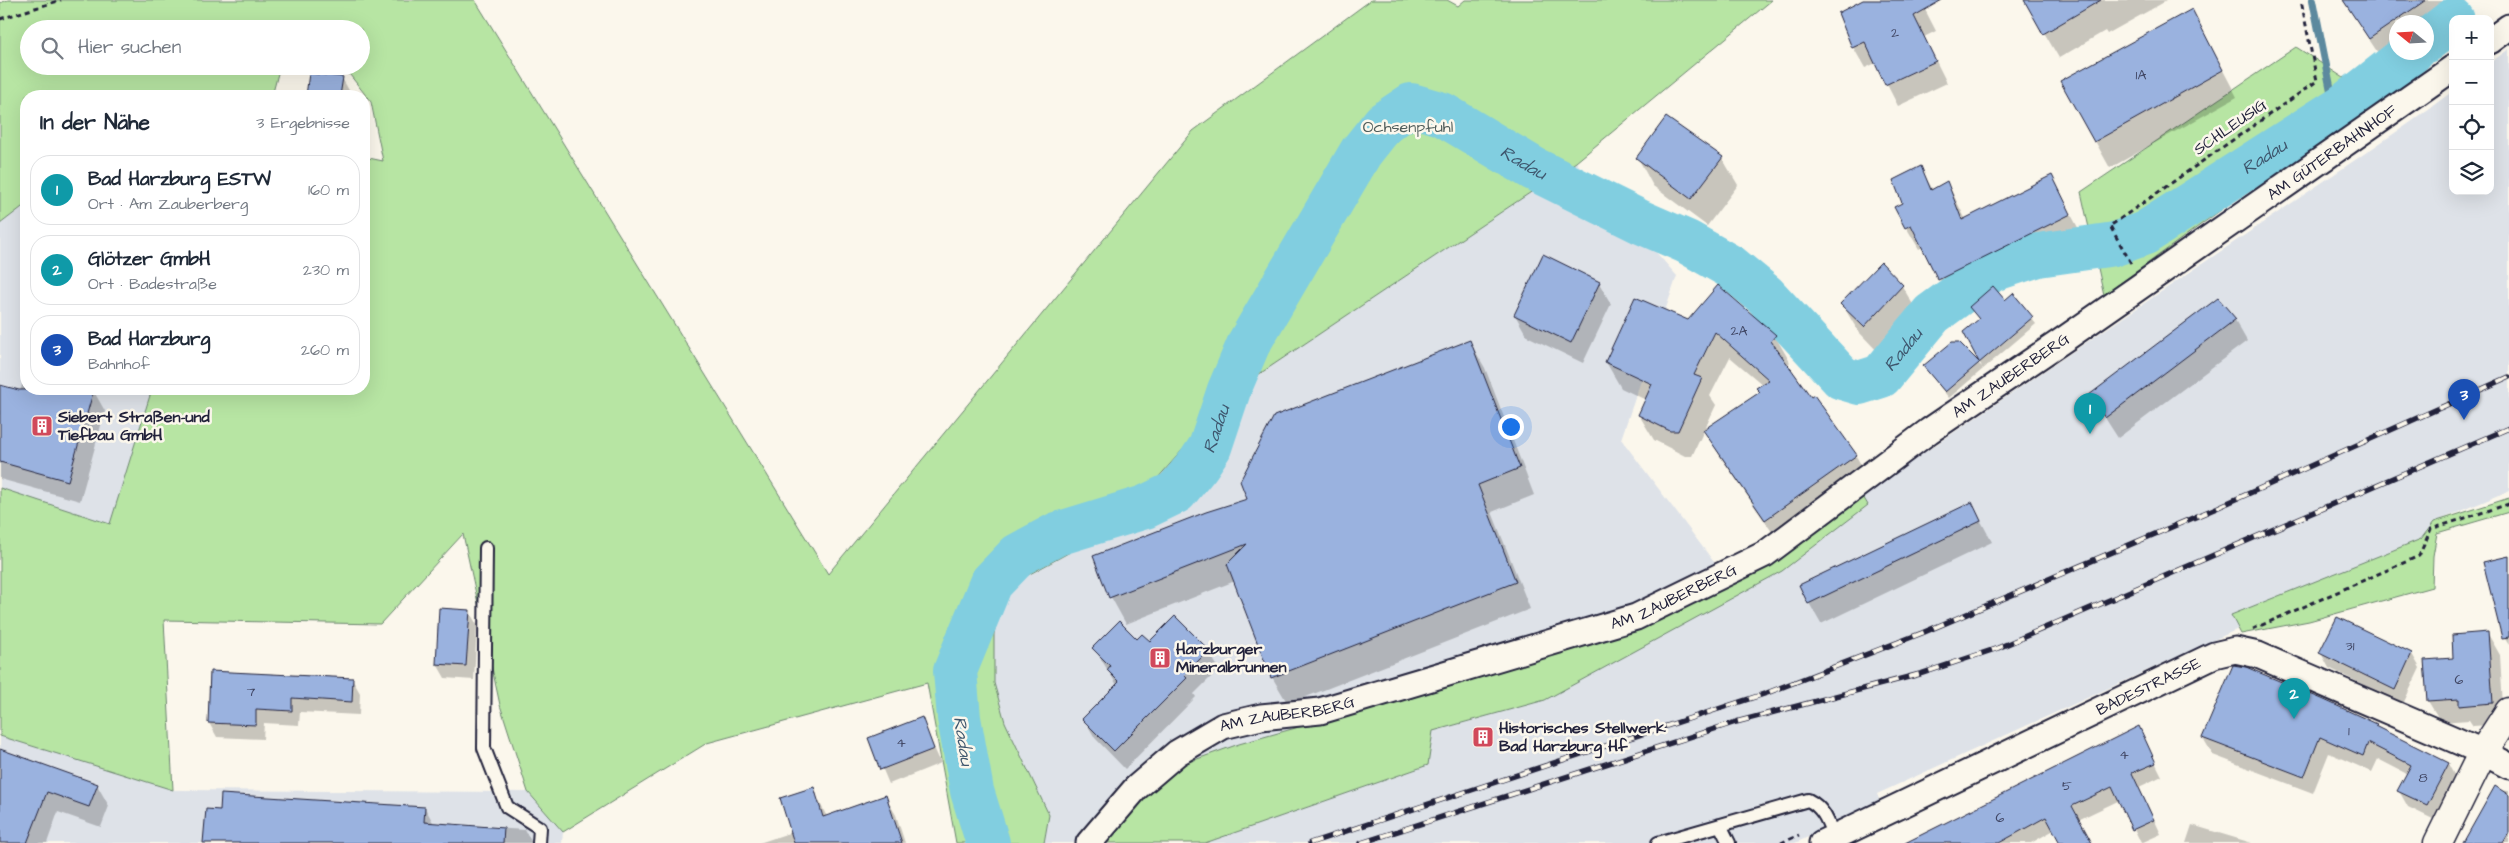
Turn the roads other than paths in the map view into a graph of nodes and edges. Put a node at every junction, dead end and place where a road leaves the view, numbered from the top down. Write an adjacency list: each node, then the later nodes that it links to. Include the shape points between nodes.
1 (2509, 27): 2 (street)
2 (2494, 38)
3 (2449, 71): 4 (street, AM GÜTERBAHNHOF)
4 (2211, 236): 12 (street, AM ZAUBERBERG, via 1929,431 1765,554 1636,617 1320,711 1261,717 1223,726 1177,752 1136,788)
5 (486, 548): 11 (lane, via 484,748 507,807 540,828)
6 (2509, 712): 7 (main road)
7 (2483, 752): 8 (street, BADESTRASSE); 10 (street, BADESTRASSE, via 2258,655 2235,650 2214,655); 15 (main road)
8 (2509, 766)
9 (1720, 825): 10 (lane, via 1808,800 1824,813); 13 (lane); 14 (lane)
10 (1828, 840)
11 (539, 843)
12 (1089, 843)
13 (1658, 843)
14 (1729, 843)
15 (2438, 843)

